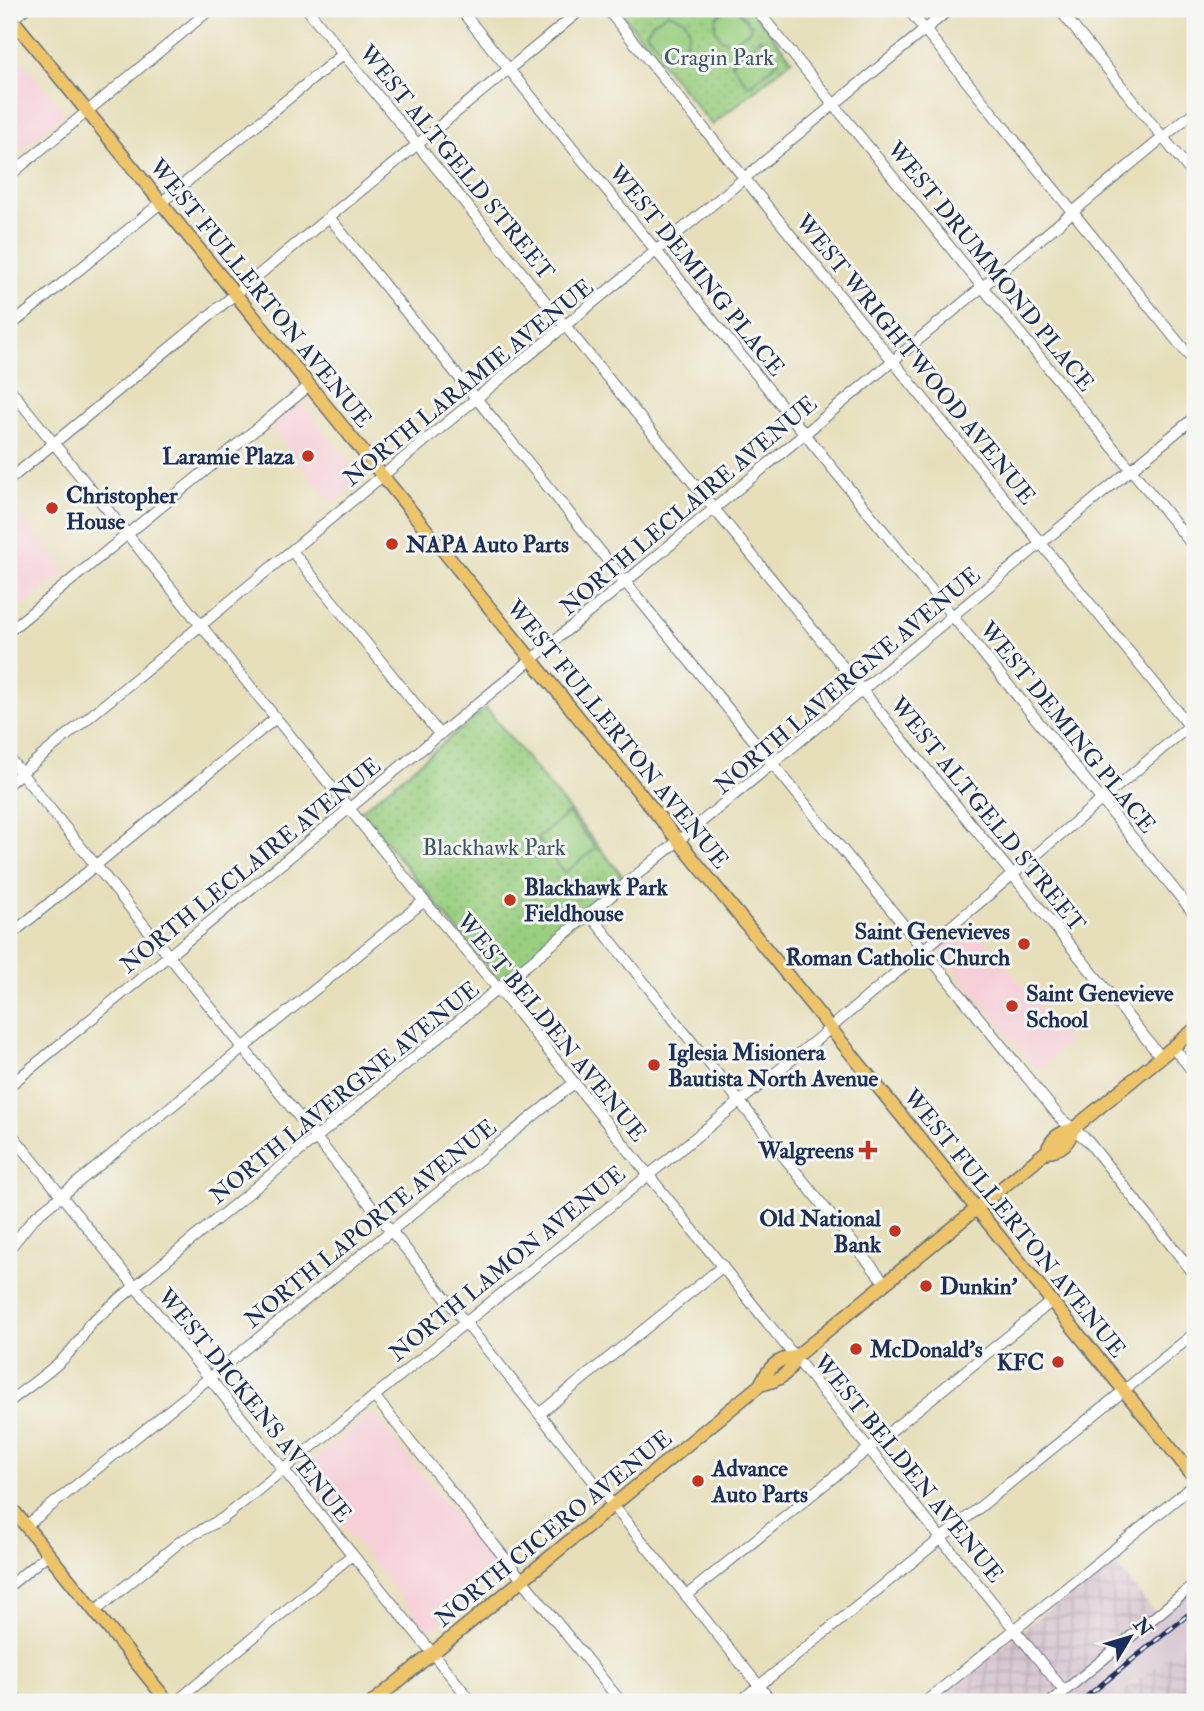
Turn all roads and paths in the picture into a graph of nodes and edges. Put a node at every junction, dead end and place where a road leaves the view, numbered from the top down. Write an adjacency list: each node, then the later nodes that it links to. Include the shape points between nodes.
1 (25, 9): 11 (street)
2 (211, 9): 16 (street)
3 (307, 9): 13 (street, WEST ALTGELD STREET)
4 (460, 9): 14 (street, WEST DEMING PLACE)
5 (582, 9): 14 (street)
6 (607, 9): 22 (street, WEST WRIGHTWOOD AVENUE)
7 (756, 9): 15 (street, WEST DRUMMOND PLACE)
8 (908, 9): 12 (street)
9 (950, 9): 12 (street, NORTH LARAMIE AVENUE)
10 (1059, 9): 18 (street)
11 (11, 17): 16 (main road, WEST FULLERTON AVENUE)
12 (925, 30): 15 (street, NORTH LARAMIE AVENUE); 24 (street)
13 (343, 54): 19 (street, WEST ALTGELD STREET); 23 (street)
14 (509, 69): 19 (street); 26 (street, WEST DEMING PLACE)
15 (834, 105): 22 (street, NORTH LARAMIE AVENUE); 27 (street, WEST DRUMMOND PLACE)
16 (87, 111): 20 (street); 23 (main road, WEST FULLERTON AVENUE)
17 (1195, 111): 18 (street, NORTH LECLAIRE AVENUE)
18 (1163, 138): 21 (street); 24 (street, NORTH LECLAIRE AVENUE)
19 (418, 144): 25 (street); 29 (street, WEST ALTGELD STREET)
20 (9, 176)
21 (1195, 177)
22 (745, 178): 26 (street, NORTH LARAMIE AVENUE); 31 (street, WEST WRIGHTWOOD AVENUE)
23 (161, 203): 28 (main road, WEST FULLERTON AVENUE); 30 (street)
24 (1073, 212): 27 (street, NORTH LECLAIRE AVENUE); 32 (street)
25 (329, 217): 28 (street); 35 (street)
26 (657, 251): 29 (street, NORTH LARAMIE AVENUE); 37 (street, WEST DEMING PLACE)
27 (982, 287): 31 (street, NORTH LECLAIRE AVENUE); 39 (street, WEST DRUMMOND PLACE)
28 (235, 295): 33 (main road, WEST FULLERTON AVENUE); 38 (street)
29 (566, 326): 35 (street, NORTH LARAMIE AVENUE); 42 (street, WEST ALTGELD STREET)
30 (9, 327)
31 (893, 361): 37 (street, NORTH LECLAIRE AVENUE); 44 (street, WEST WRIGHTWOOD AVENUE)
32 (1195, 363)
33 (309, 386): 40 (main road, WEST FULLERTON AVENUE); 43 (street)
34 (9, 388): 38 (street, WEST BELDEN AVENUE)
35 (477, 399): 40 (street, NORTH LARAMIE AVENUE); 47 (street)
36 (1195, 417): 39 (street, NORTH LAVERGNE AVENUE)
37 (805, 434): 42 (street, NORTH LECLAIRE AVENUE); 48 (street, WEST DEMING PLACE)
38 (53, 443): 41 (street); 43 (street, WEST BELDEN AVENUE)
39 (1131, 470): 44 (street, NORTH LAVERGNE AVENUE); 45 (street, WEST DRUMMOND PLACE)
40 (383, 477): 46 (street, NORTH LARAMIE AVENUE); 51 (main road, WEST FULLERTON AVENUE)
41 (9, 480)
42 (715, 509): 47 (street, NORTH LECLAIRE AVENUE); 52 (street, WEST ALTGELD STREET)
43 (127, 535): 49 (street, WEST BELDEN AVENUE); 50 (street)
44 (1042, 544): 48 (street, NORTH LAVERGNE AVENUE); 54 (street, WEST WRIGHTWOOD AVENUE)
45 (1195, 548)
46 (292, 551): 49 (street, NORTH LARAMIE AVENUE); 55 (street)
47 (626, 582): 51 (street, NORTH LECLAIRE AVENUE); 57 (street)
48 (953, 617): 52 (street, NORTH LAVERGNE AVENUE); 60 (street, WEST DEMING PLACE)
49 (201, 626): 53 (street, WEST BELDEN AVENUE); 58 (street, NORTH LARAMIE AVENUE)
50 (9, 631)
51 (531, 660): 55 (street, NORTH LECLAIRE AVENUE); 62 (main road, WEST FULLERTON AVENUE)
52 (863, 691): 57 (street, NORTH LAVERGNE AVENUE); 64 (street, WEST ALTGELD STREET)
53 (276, 718): 61 (street, WEST BELDEN AVENUE); 63 (street)
54 (1193, 727): 60 (street, NORTH LAMON AVENUE)
55 (440, 735): 61 (street, NORTH LECLAIRE AVENUE)
56 (9, 758): 58 (street)
57 (774, 765): 62 (street, NORTH LAVERGNE AVENUE); 69 (street)
58 (20, 773): 59 (street, NORTH LARAMIE AVENUE); 63 (street)
59 (9, 783)
60 (1101, 799): 64 (street, NORTH LAMON AVENUE); 66 (street, WEST DEMING PLACE)
61 (349, 808): 65 (street, WEST BELDEN AVENUE); 70 (street, NORTH LECLAIRE AVENUE)
62 (680, 843): 67 (street, NORTH LAVERGNE AVENUE); 72 (main road, WEST FULLERTON AVENUE)
63 (95, 865): 68 (street); 70 (street)
64 (1012, 874): 69 (street, NORTH LAMON AVENUE); 76 (street, WEST ALTGELD STREET)
65 (424, 901): 71 (street, WEST BELDEN AVENUE); 75 (street)
66 (1195, 915)
67 (591, 916): 71 (street, NORTH LAVERGNE AVENUE); 80 (street)
68 (9, 936)
69 (922, 948): 72 (street, NORTH LAMON AVENUE); 81 (street)
70 (168, 956): 75 (street); 79 (street, NORTH LECLAIRE AVENUE)
71 (499, 991): 78 (street, WEST BELDEN AVENUE); 83 (street, NORTH LAVERGNE AVENUE)
72 (829, 1027): 80 (street, NORTH LAMON AVENUE); 86 (main road, WEST FULLERTON AVENUE)
73 (1195, 1029): 74 (main road, NORTH CICERO AVENUE)
74 (1173, 1047): 76 (main road, NORTH CICERO AVENUE); 77 (street)
75 (243, 1048): 83 (street); 85 (street)
76 (1161, 1057): 81 (main road, NORTH CICERO AVENUE)
77 (1195, 1074)
78 (574, 1083): 84 (street, WEST BELDEN AVENUE); 87 (street, NORTH LAPORTE AVENUE)
79 (9, 1086)
80 (740, 1102): 84 (street, NORTH LAMON AVENUE); 91 (street)
81 (1073, 1129): 86 (main road, NORTH CICERO AVENUE, via 1070,1140 1058,1150 1047,1151); 90 (street, via 1087,1140)
82 (9, 1131): 85 (street, WEST DICKENS AVENUE)
83 (317, 1139): 87 (street); 92 (street, NORTH LAVERGNE AVENUE)
84 (648, 1175): 89 (street, WEST BELDEN AVENUE); 94 (street, NORTH LAMON AVENUE)
85 (62, 1196): 88 (street, via 34,1219); 92 (street, WEST DICKENS AVENUE)
86 (976, 1208): 91 (main road, NORTH CICERO AVENUE); 93 (main road, WEST FULLERTON AVENUE)
87 (391, 1231): 94 (street); 97 (street, NORTH LAPORTE AVENUE)
88 (9, 1249)
89 (723, 1266): 96 (street, WEST BELDEN AVENUE); 101 (street)
90 (1195, 1275)
91 (885, 1283): 96 (main road, NORTH CICERO AVENUE)
92 (135, 1287): 97 (street, WEST DICKENS AVENUE); 100 (street, NORTH LAVERGNE AVENUE, via 89,1324 69,1353)
93 (1052, 1301): 98 (main road, WEST FULLERTON AVENUE); 102 (street)
94 (465, 1322): 99 (street, NORTH LAMON AVENUE); 101 (street)
95 (1195, 1333): 98 (street)
96 (795, 1357): 102 (street, WEST BELDEN AVENUE); 107 (main road, NORTH CICERO AVENUE, via 792,1369 776,1381 760,1385)
97 (209, 1378): 103 (street, WEST DICKENS AVENUE); 108 (street, NORTH LAPORTE AVENUE)
98 (1125, 1391): 104 (main road, WEST FULLERTON AVENUE); 109 (street)
99 (374, 1396): 103 (street, NORTH LAMON AVENUE); 112 (street)
100 (9, 1402)
101 (539, 1414): 107 (street)
102 (869, 1448): 109 (street, WEST BELDEN AVENUE); 115 (street)
103 (283, 1469): 111 (street, WEST DICKENS AVENUE); 116 (street, NORTH LAMON AVENUE, via 222,1519 181,1541)
104 (1195, 1478)
105 (1195, 1484): 117 (street)
106 (9, 1504): 108 (main road)
107 (613, 1506): 112 (main road, NORTH CICERO AVENUE); 115 (street)
108 (26, 1525): 110 (main road)
109 (942, 1539): 117 (street, WEST BELDEN AVENUE); 119 (street)
110 (48, 1553): 114 (street); 116 (main road)
111 (352, 1555): 118 (street, WEST DICKENS AVENUE); 124 (street)
112 (523, 1580): 118 (main road, NORTH CICERO AVENUE); 127 (street)
113 (1195, 1584): 121 (street)
114 (9, 1586)
115 (686, 1596): 119 (street)
116 (94, 1611): 123 (main road)
117 (1015, 1630): 121 (street, WEST BELDEN AVENUE); 130 (street)
118 (432, 1654): 125 (main road, NORTH CICERO AVENUE); 126 (street, WEST DICKENS AVENUE)
119 (759, 1686): 128 (street); 129 (street)
120 (9, 1689): 122 (street)
121 (1064, 1691): 131 (street)
122 (19, 1702)
123 (168, 1702)
124 (176, 1702)
125 (373, 1702)
126 (472, 1702)
127 (621, 1702)
128 (739, 1702)
129 (772, 1702)
130 (925, 1702)
131 (1051, 1702)

